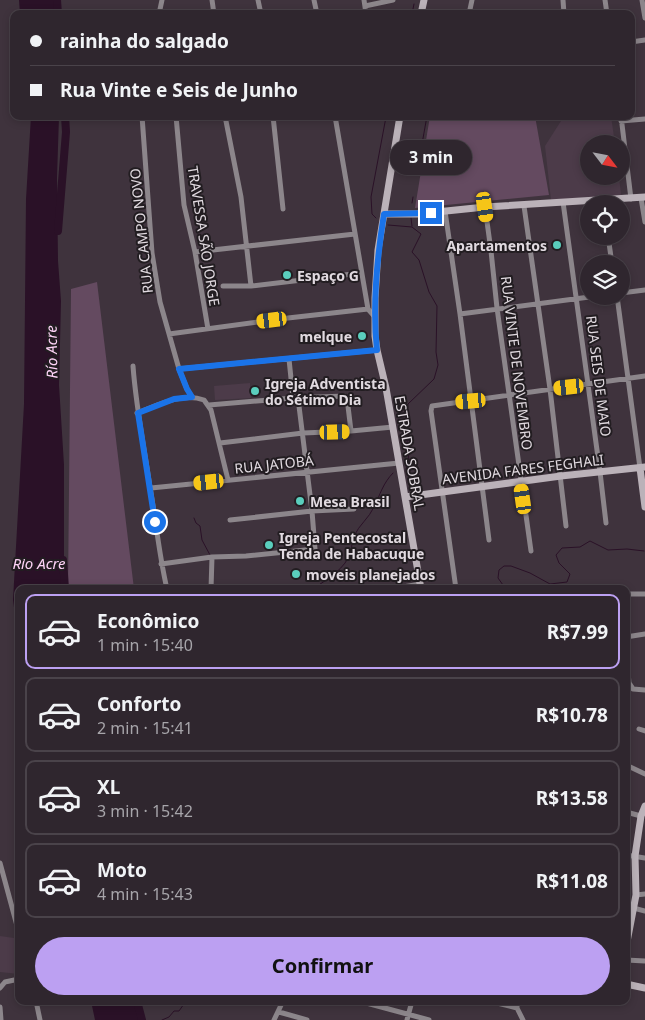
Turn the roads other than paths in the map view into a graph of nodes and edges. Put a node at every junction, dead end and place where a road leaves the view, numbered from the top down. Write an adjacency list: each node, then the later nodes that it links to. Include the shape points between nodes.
1 (393, 0): 3 (street)
2 (642, 0): 4 (street)
3 (364, 3)
4 (645, 18)
5 (142, 120): 39 (street, RUA CAMPO NOVO, via 154,272)
6 (176, 120): 24 (street, TRAVESSA SÃO JORGE, via 184,206)
7 (225, 120): 23 (street, via 238,180)
8 (272, 120): 18 (street)
9 (336, 120): 22 (street)
10 (399, 120): 20 (street, ESTRADA SOBRAL)
11 (621, 120): 13 (street)
12 (643, 198): 13 (street); 21 (street)
13 (631, 199)
14 (564, 202): 15 (street); 16 (street); 30 (street, RUA SEIS DE MAIO)
15 (580, 202)
16 (524, 206): 17 (street); 32 (street)
17 (485, 207): 19 (street); 34 (street, RUA VINTE DE NOVEMBRO)
18 (283, 209)
19 (445, 211): 20 (street); 36 (street)
20 (384, 214): 37 (street, ESTRADA SOBRAL, via 378,250)
21 (645, 222)
22 (355, 234): 23 (street); 25 (street)
23 (247, 246): 24 (street); 27 (street)
24 (194, 252): 38 (street, TRAVESSA SÃO JORGE)
25 (361, 273): 27 (street); 35 (street)
26 (223, 286): 27 (street)
27 (251, 286)
28 (645, 290): 29 (street)
29 (630, 292)
30 (577, 299): 31 (street); 32 (street); 46 (street, RUA SEIS DE MAIO)
31 (580, 299)
32 (538, 304): 34 (street); 47 (street)
33 (618, 305): 45 (street)
34 (497, 308): 36 (street); 48 (street, RUA VINTE DE NOVEMBRO)
35 (368, 309): 37 (street); 38 (street)
36 (460, 314): 51 (street)
37 (375, 317): 40 (street, ESTRADA SOBRAL)
38 (208, 329): 39 (street)
39 (169, 334): 43 (street, RUA CAMPO NOVO)
40 (377, 350): 41 (street); 54 (street, ESTRADA SOBRAL)
41 (289, 359): 43 (street); 50 (street)
42 (133, 366): 53 (street)
43 (179, 369): 49 (street, RUA CAMPO NOVO)
44 (645, 376): 45 (street)
45 (627, 378): 46 (street); 59 (street)
46 (588, 385): 47 (street); 61 (street, RUA SEIS DE MAIO)
47 (550, 389): 48 (street); 62 (street)
48 (510, 395): 51 (street); 64 (street, RUA VINTE DE NOVEMBRO)
49 (194, 397): 52 (street); 53 (street, via 174,399)
50 (295, 398): 52 (street); 55 (street, via 346,396); 56 (street)
51 (471, 401): 65 (street); 67 (street, via 430,408)
52 (209, 405): 57 (street)
53 (138, 413): 66 (street)
54 (393, 427): 55 (street); 58 (street, ESTRADA SOBRAL)
55 (351, 432): 56 (street)
56 (303, 434): 57 (street); 60 (street)
57 (220, 443): 63 (street)
58 (399, 463): 60 (street, RUA JATOBÁ); 68 (street, ESTRADA SOBRAL)
59 (642, 468): 61 (street, AVENIDA FARES FEGHALI); 69 (street)
60 (308, 472): 63 (street, RUA JATOBÁ); 71 (street)
61 (600, 472): 62 (street, AVENIDA FARES FEGHALI); 73 (street, RUA SEIS DE MAIO)
62 (561, 476): 64 (street, AVENIDA FARES FEGHALI); 74 (street)
63 (228, 480): 66 (street, RUA JATOBÁ)
64 (521, 482): 65 (street, AVENIDA FARES FEGHALI); 76 (street, RUA VINTE DE NOVEMBRO)
65 (483, 487): 67 (street, AVENIDA FARES FEGHALI); 75 (street)
66 (151, 488): 78 (street)
67 (443, 491): 68 (street, AVENIDA FARES FEGHALI); 82 (street)
68 (405, 497): 81 (street, ESTRADA SOBRAL)
69 (645, 507)
70 (354, 509): 71 (street)
71 (312, 511): 72 (street); 77 (street, via 315,548)
72 (230, 520)
73 (606, 523)
74 (566, 526)
75 (489, 540)
76 (531, 551)
77 (212, 557): 78 (street); 80 (street)
78 (161, 564): 79 (street)
79 (166, 585)
80 (211, 585)
81 (421, 585)
82 (455, 585)
83 (630, 594): 84 (street)
84 (645, 594)
85 (645, 634): 86 (street)
86 (630, 636)
87 (630, 686): 88 (street)
88 (645, 690)
89 (630, 767): 90 (street)
90 (645, 774)
91 (645, 806): 93 (street)
92 (630, 813): 93 (street)
93 (641, 816): 95 (street)
94 (630, 855): 95 (street)
95 (635, 856): 96 (street); 99 (street)
96 (645, 858)
97 (0, 863): 103 (street)
98 (645, 894): 99 (street)
99 (636, 895): 101 (street)
100 (630, 907): 101 (street)
101 (634, 908): 102 (street); 104 (street)
102 (645, 911)
103 (15, 918)
104 (630, 928)
105 (630, 960): 106 (street)
106 (645, 961)
107 (15, 980): 109 (street)
108 (630, 985): 110 (street)
109 (0, 988)
110 (645, 988)
111 (37, 1005): 121 (street)
112 (282, 1005): 118 (street)
113 (371, 1005): 119 (street)
114 (505, 1005): 117 (street)
115 (517, 1005): 117 (street)
116 (0, 1007): 120 (street)
117 (517, 1008): 125 (street)
118 (279, 1012): 122 (street); 123 (street)
119 (408, 1017): 124 (street)
120 (1, 1020)
121 (40, 1020)
122 (274, 1020)
123 (307, 1020)
124 (429, 1020)
125 (523, 1020)

